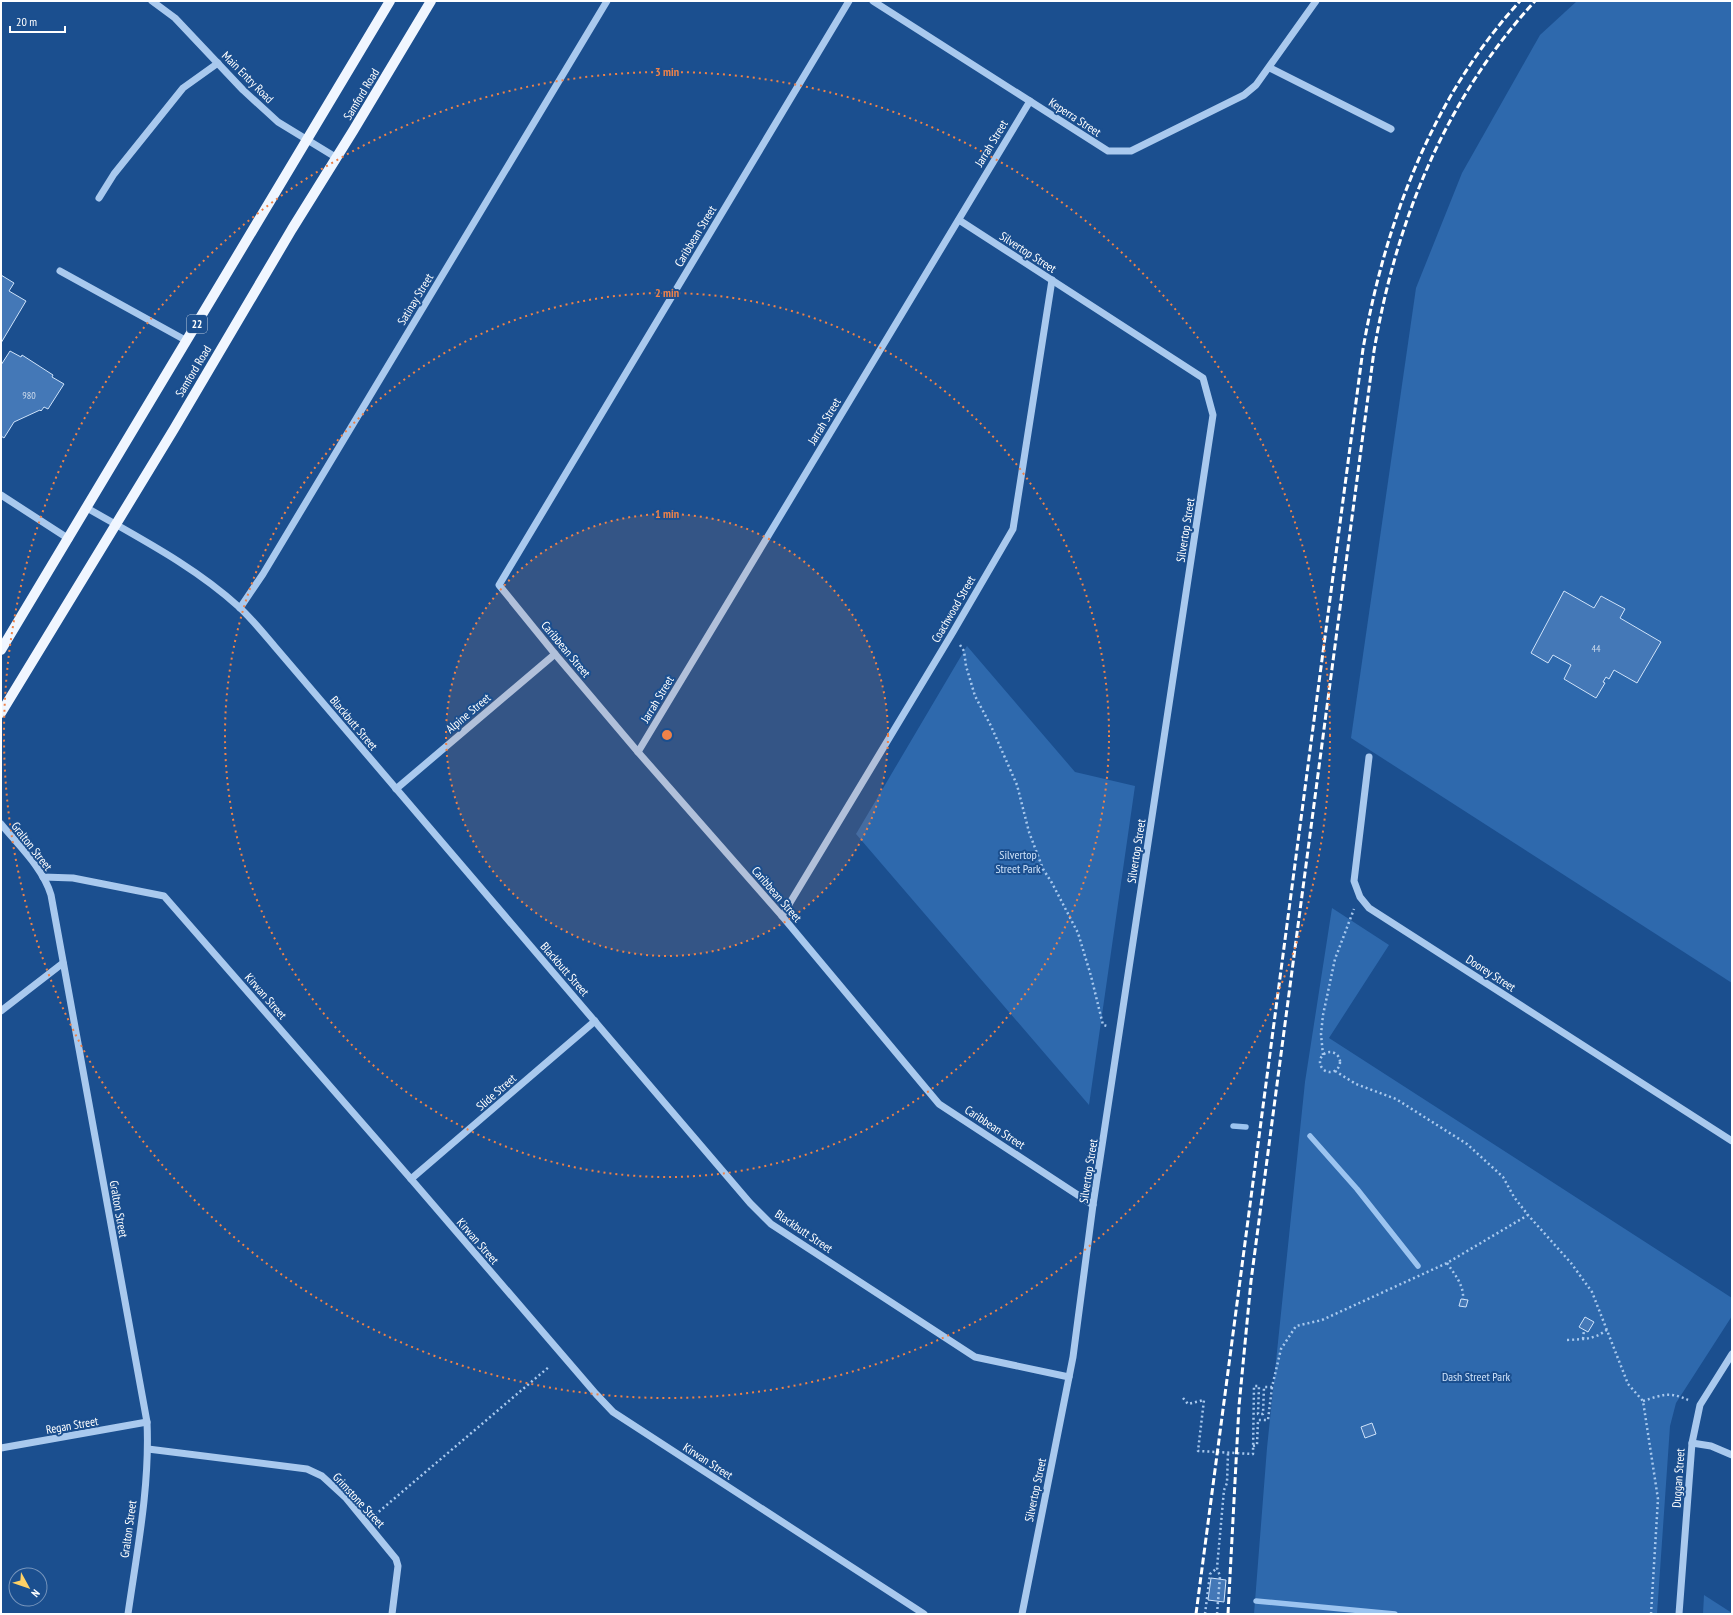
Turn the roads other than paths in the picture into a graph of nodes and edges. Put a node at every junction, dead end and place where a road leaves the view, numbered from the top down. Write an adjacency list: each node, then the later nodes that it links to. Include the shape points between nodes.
1 (152, 1): 8 (street, Main Entry Road, via 175,18)
2 (390, 1): 12 (main road, Samford Road / 22)
3 (431, 1): 13 (main road, Samford Road)
4 (608, 1): 23 (street, Satinay Street, via 263,574)
5 (849, 1): 25 (street, Caribbean Street, via 499,585)
6 (873, 1): 10 (street, Keperra Street)
7 (1316, 1): 9 (street, Keperra Street)
8 (218, 63): 12 (street, Main Entry Road, via 278,122); 14 (street, via 183,88 114,174)
9 (1270, 68): 10 (street, Keperra Street, via 1244,95 1131,151 1108,151); 11 (street)
10 (1030, 101): 15 (street, Jarrah Street)
11 (1391, 129)
12 (308, 140): 13 (street, Main Entry Road); 18 (main road, Samford Road / 22)
13 (337, 158): 21 (main road, Samford Road)
14 (98, 198)
15 (959, 220): 17 (street, Silvertop Street); 27 (street, Jarrah Street)
16 (60, 271): 18 (street)
17 (1052, 280): 32 (street, Coachwood Street, via 1013,529); 38 (street, Silvertop Street, via 1203,378 1214,415)
18 (187, 341): 20 (main road, Samford Road / 22)
19 (1, 495): 22 (street)
20 (88, 508): 21 (street, Blackbutt Street); 22 (main road, Samford Road / 22)
21 (116, 524): 23 (street, Blackbutt Street, via 210,583); 26 (main road, Samford Road)
22 (69, 539): 24 (main road, Samford Road / 22)
23 (240, 608): 29 (street, Blackbutt Street)
24 (1, 650)
25 (555, 654): 27 (street, Caribbean Street); 29 (street, Alpine Street)
26 (1, 713)
27 (638, 752): 32 (street, Caribbean Street)
28 (1369, 757): 36 (street, Doorey Street, via 1354,881 1360,897 1369,908)
29 (396, 789): 35 (street, Blackbutt Street)
30 (1, 824): 31 (street, Gralton Street)
31 (43, 877): 33 (street, Gralton Street, via 51,895); 37 (street, Kirwan Street, via 73,878 164,896)
32 (782, 916): 38 (street, Caribbean Street, via 939,1104)
33 (63, 963): 34 (street); 41 (street, Gralton Street)
34 (1, 1011)
35 (595, 1021): 37 (street, Slide Street); 40 (street, Blackbutt Street, via 750,1203 771,1224 976,1357)
36 (1732, 1141)
37 (411, 1179): 48 (street, Kirwan Street, via 613,1412)
38 (1093, 1205): 40 (street, Silvertop Street)
39 (1732, 1354): 42 (street, Duggan Street, via 1700,1405)
40 (1069, 1377): 49 (street, Silvertop Street)
41 (146, 1422): 43 (street, Regan Street); 44 (street, Gralton Street)
42 (1692, 1443): 45 (street, via 1711,1446); 50 (street, Duggan Street)
43 (1, 1448)
44 (148, 1449): 46 (street, Gralton Street); 47 (street, Grimstone Street, via 307,1469 322,1476 346,1498 396,1559 398,1566)
45 (1732, 1456)
46 (128, 1614)
47 (392, 1614)
48 (924, 1614)
49 (1022, 1614)
50 (1679, 1614)

